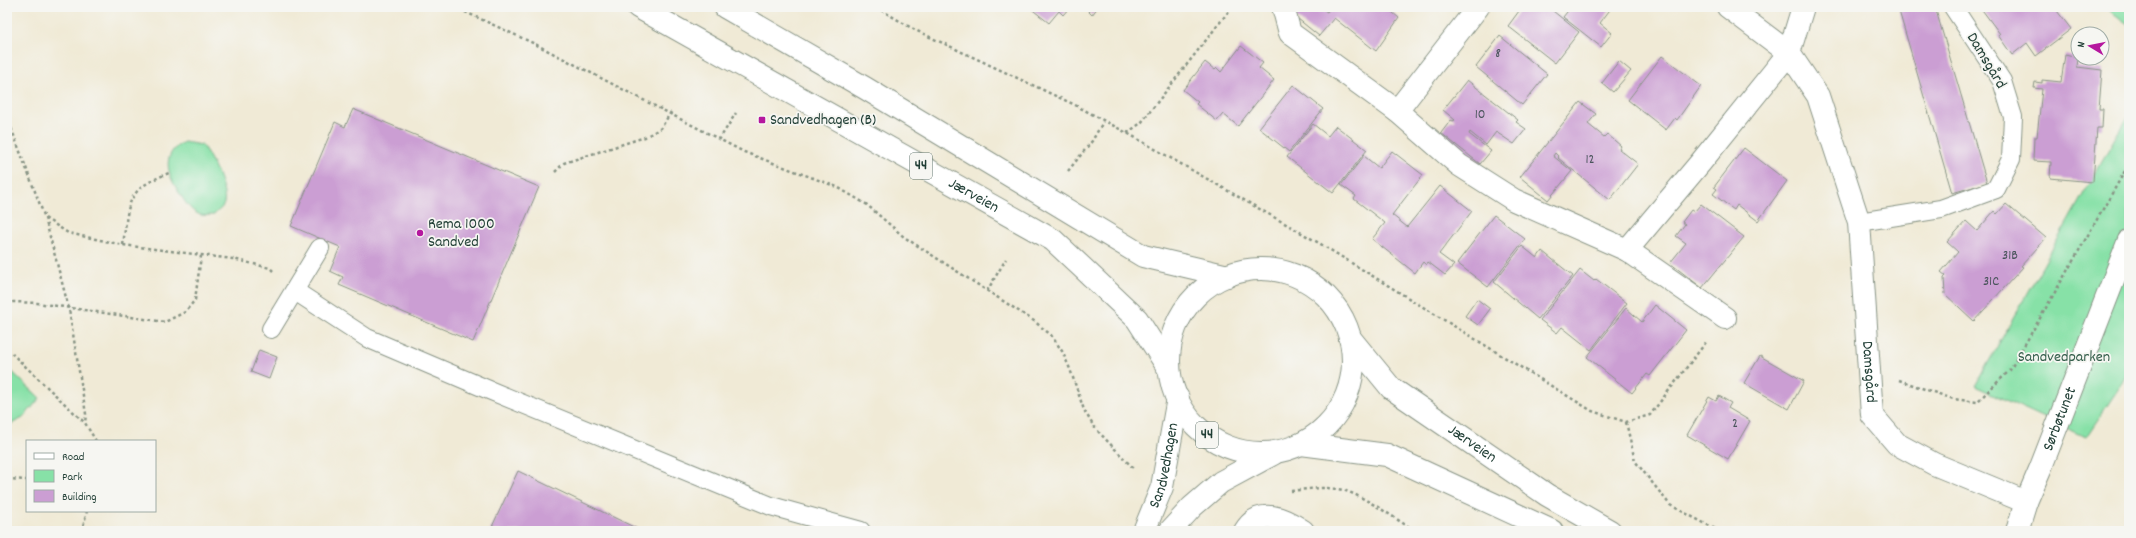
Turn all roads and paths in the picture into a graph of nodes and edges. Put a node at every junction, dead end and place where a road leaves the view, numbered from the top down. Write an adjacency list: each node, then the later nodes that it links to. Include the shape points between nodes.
1 (454, 7): 13 (path)
2 (638, 7): 40 (main road, Jærveien / 44, via 1052,240 1137,319)
3 (725, 7): 31 (main road, 44, via 865,88 1143,256)
4 (876, 7): 16 (path, via 915,30 1075,105)
5 (1232, 7): 17 (path, via 1141,123)
6 (1283, 7): 12 (main road, via 1290,33)
7 (1478, 7): 12 (main road)
8 (1728, 7): 11 (main road, Damsgård)
9 (1803, 7): 11 (main road)
10 (1953, 7): 24 (lane, Damsgård, via 2002,81 2013,117 2011,159 1996,189 1941,209)
11 (1789, 53): 24 (main road, Damsgård, via 1818,96); 28 (main road)
12 (1397, 111): 28 (main road, via 1459,165 1514,200)
13 (671, 112): 18 (path); 21 (path, via 661,128 645,137 564,163)
14 (736, 113): 18 (path)
15 (7, 118): 23 (path)
16 (1103, 122): 17 (path); 20 (path, via 1092,141)
17 (1127, 133): 43 (path, via 1319,243 1592,411)
18 (720, 140): 33 (path, via 744,152 837,187 866,204 904,237)
19 (2129, 164): 41 (path, via 2010,370 1977,402 1953,399 1907,382)
20 (1068, 171)
21 (555, 172)
22 (170, 173): 26 (path, via 147,182 129,200)
23 (45, 218): 26 (path, via 68,233); 35 (path)
24 (1859, 222): 41 (main road, Damsgård)
25 (2129, 240): 51 (main road, Sørbøtunet, via 2042,467)
26 (123, 245): 29 (path)
27 (320, 248): 32 (lane)
28 (1627, 250): 36 (main road)
29 (201, 256): 32 (path, via 233,259 270,268); 35 (path, via 195,300 185,312 166,322)
30 (1006, 259): 33 (path)
31 (1228, 276): 38 (main road, 44, via 1256,268 1288,272 1316,286 1338,309); 40 (main road, 44, via 1199,292 1180,317 1170,342)
32 (295, 291): 37 (lane); 54 (lane, via 367,338 489,390 771,506)
33 (987, 291): 48 (path, via 1051,335 1070,369 1084,410 1094,426)
34 (7, 305): 35 (path, via 13,302 37,303)
35 (68, 309): 44 (path, via 86,414)
36 (1725, 318): 43 (path, via 1650,415)
37 (271, 328)
38 (1350, 338): 46 (main road, 44, via 1353,369 1345,399 1327,426); 60 (main road, Jærveien / 44, via 1391,388 1547,494)
39 (7, 349): 44 (path)
40 (1169, 369): 42 (main road, 44)
41 (1868, 376): 51 (main road, Damsgård, via 1872,415 1898,444 1934,464)
42 (1178, 398): 47 (main road, 44, via 1190,420 1210,438 1239,451); 55 (main road, Sandvedhagen, via 1162,487)
43 (1626, 422): 61 (path, via 1635,461 1670,505)
44 (85, 423): 45 (path)
45 (95, 440)
46 (1301, 444): 47 (main road, 44); 59 (main road, 44, via 1387,455)
47 (1273, 454): 56 (main road, Sandvedhagen, via 1221,482 1192,507)
48 (1138, 473)
49 (7, 479): 50 (path)
50 (26, 480)
51 (2026, 502): 62 (main road, Sørbøtunet)
52 (87, 512): 53 (path)
53 (82, 531)
54 (861, 531)
55 (1144, 531)
56 (1170, 531)
57 (1245, 531): 58 (main road, via 1249,524 1264,516 1285,519)
58 (1304, 531)
59 (1552, 531)
60 (1610, 531)
61 (1719, 531)
62 (2017, 531)

